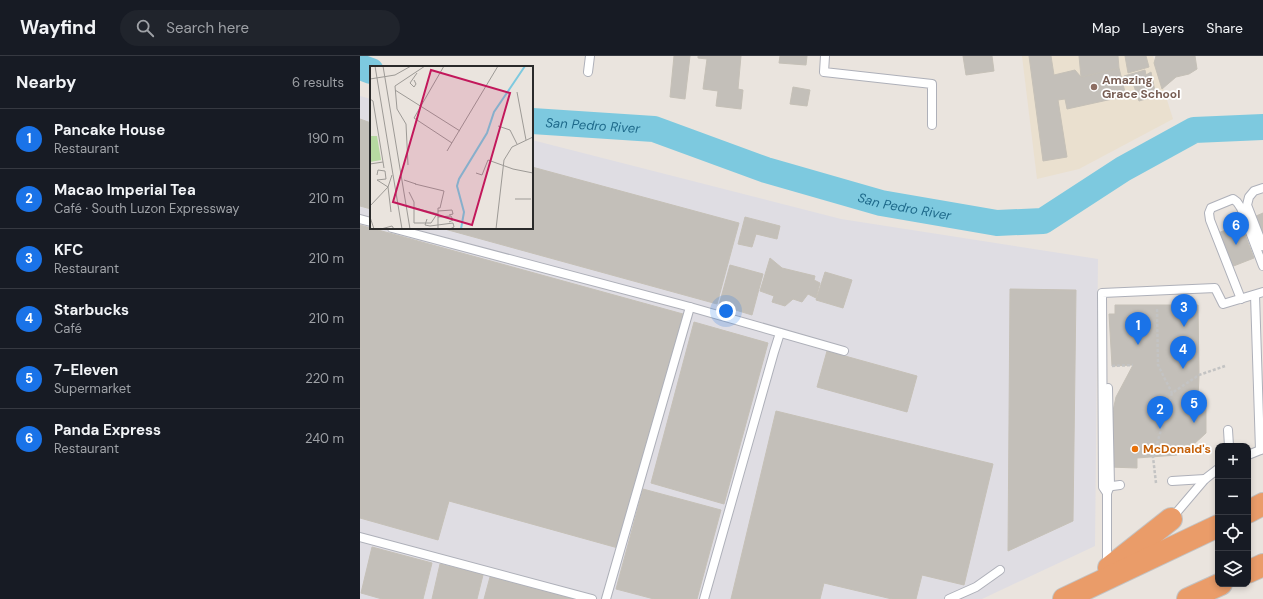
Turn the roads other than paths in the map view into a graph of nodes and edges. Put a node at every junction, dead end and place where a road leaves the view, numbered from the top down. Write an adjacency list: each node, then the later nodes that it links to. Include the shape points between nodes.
1 (590, 56): 3 (lane)
2 (825, 56): 4 (lane, via 824,72 932,84)
3 (588, 72)
4 (932, 125)
5 (1263, 188): 9 (lane, via 1254,191 1249,197 1248,205)
6 (360, 219): 7 (lane)
7 (370, 222)
8 (396, 229): 14 (lane)
9 (1263, 246)
10 (1263, 266): 13 (lane, via 1237,202 1233,200 1211,208 1210,220)
11 (1108, 293): 13 (lane, via 1215,288 1223,304); 29 (lane); 29 (lane, via 1102,293)
12 (1260, 295): 13 (lane); 16 (lane)
13 (1241, 299)
14 (690, 307): 15 (lane); 41 (lane)
15 (780, 333): 17 (lane); 42 (lane)
16 (1260, 334): 18 (lane)
17 (844, 351)
18 (1260, 357): 19 (lane)
19 (1260, 386): 20 (lane)
20 (1261, 412): 23 (lane)
21 (1228, 430): 22 (lane)
22 (1229, 443)
23 (1261, 450): 24 (lane)
24 (1251, 454)
25 (1215, 471): 26 (lane)
26 (1205, 479): 27 (lane); 32 (lane)
27 (1172, 481)
28 (1120, 485): 29 (lane)
29 (1107, 489): 36 (lane)
30 (1263, 504): 31 (highway)
31 (1251, 510)
32 (1171, 519): 36 (highway)
33 (1215, 527): 45 (highway)
34 (360, 536): 40 (lane)
35 (1263, 565): 38 (highway)
36 (1107, 569): 44 (highway)
37 (1000, 570): 43 (lane, via 976,587)
38 (1251, 571)
39 (1215, 587): 46 (highway)
40 (592, 599)
41 (606, 599)
42 (704, 599)
43 (949, 599)
44 (1058, 599)
45 (1064, 599)
46 (1188, 599)

